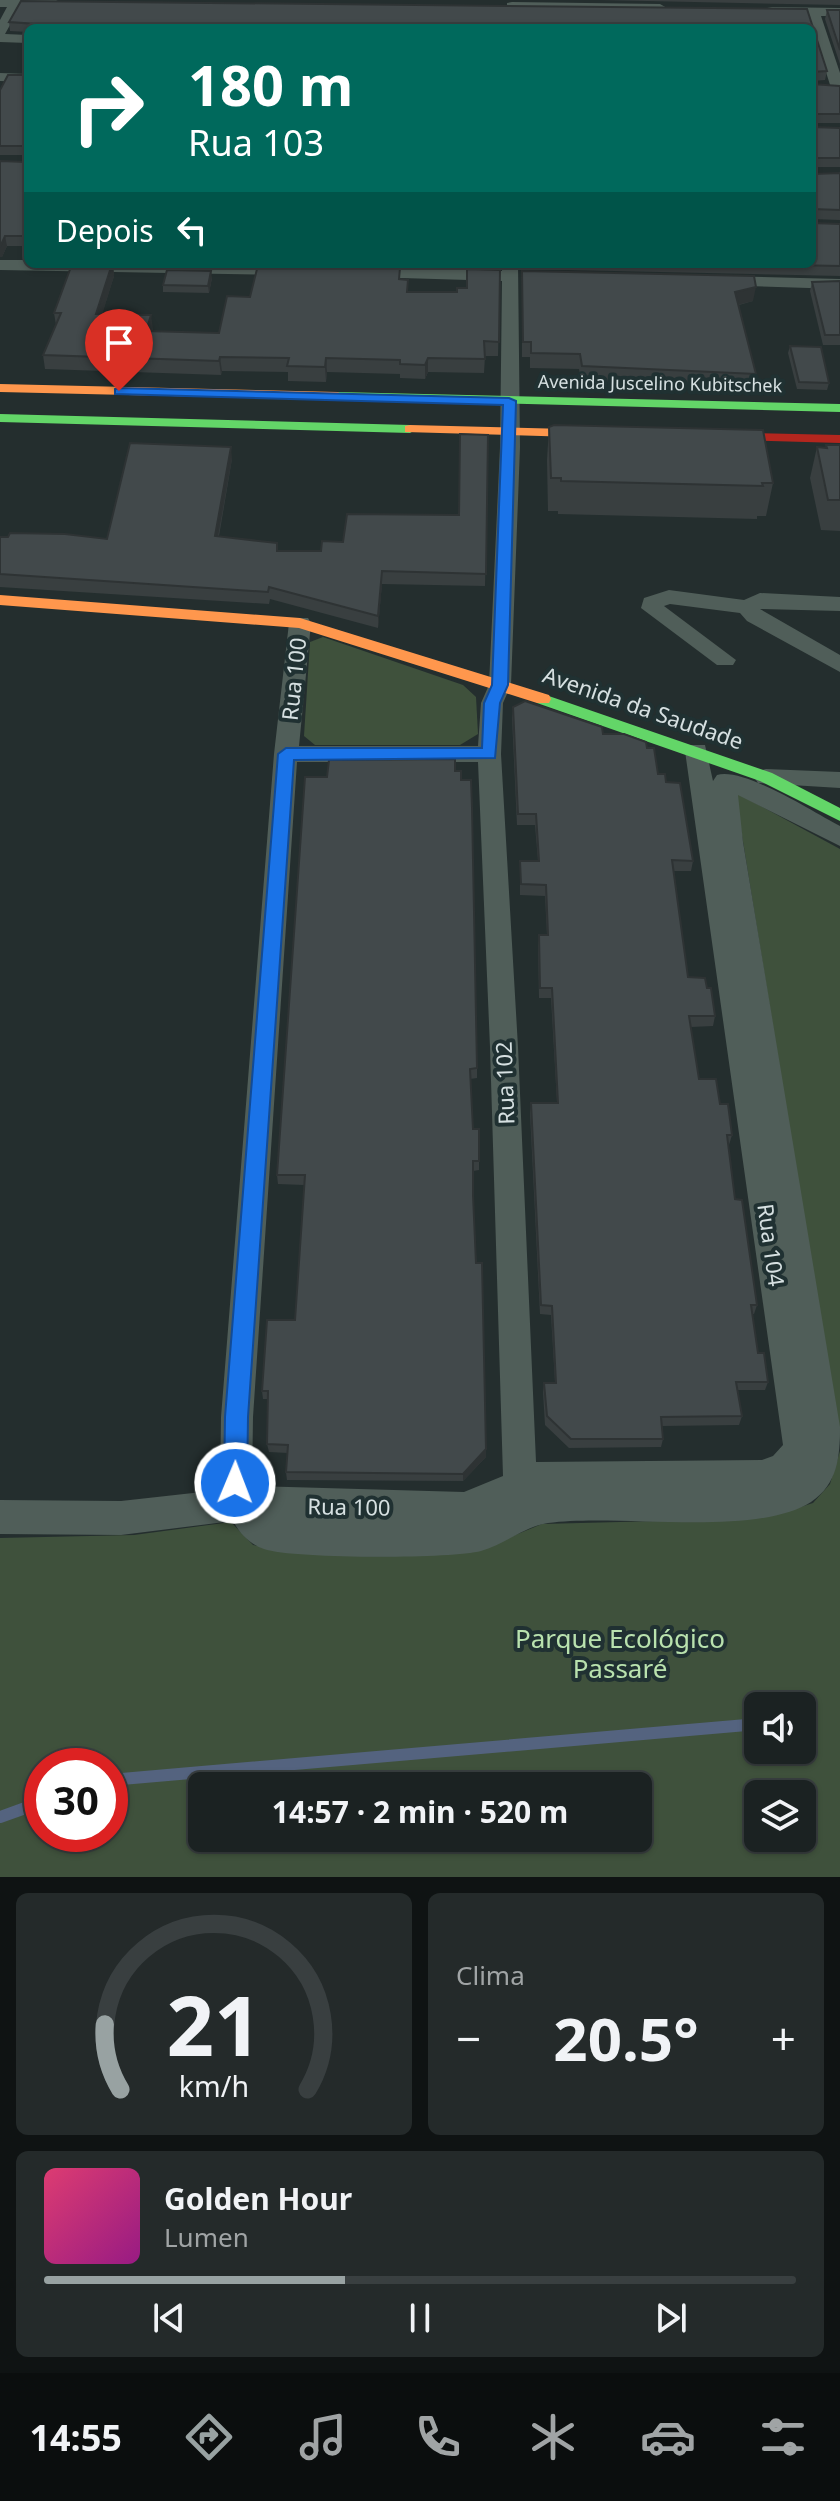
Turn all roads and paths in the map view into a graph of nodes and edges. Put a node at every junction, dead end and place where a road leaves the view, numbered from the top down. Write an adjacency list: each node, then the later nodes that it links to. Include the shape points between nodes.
1 (18, 2): 2 (street); 3 (street); 9 (street)
2 (0, 3)
3 (78, 4)
4 (499, 8): 5 (street, via 642,13)
5 (673, 9)
6 (813, 11): 7 (street); 8 (street, via 763,11); 12 (street)
7 (840, 12)
8 (771, 24)
9 (0, 32)
10 (0, 38): 11 (street)
11 (24, 39)
12 (826, 47): 15 (street)
13 (0, 77): 14 (street)
14 (24, 78)
15 (834, 88)
16 (0, 265): 17 (street)
17 (24, 265)
18 (236, 268): 19 (street)
19 (310, 271)
20 (356, 272): 21 (street)
21 (514, 272): 25 (street, Rua 102)
22 (698, 280): 23 (street)
23 (840, 284)
24 (0, 388): 25 (main road, Avenida Juscelino Kubitschek)
25 (509, 401): 26 (main road, Avenida Juscelino Kubitschek); 28 (street, Rua 102)
26 (840, 408)
27 (0, 418): 28 (main road)
28 (510, 432): 29 (main road); 38 (street, Rua 102)
29 (633, 435)
30 (694, 436): 31 (main road)
31 (840, 439)
32 (0, 600): 35 (main road, Avenida da Saudade)
33 (840, 604): 34 (street, via 760,600)
34 (747, 607): 36 (street, via 669,597 652,603); 37 (street)
35 (300, 623): 38 (main road, Avenida da Saudade); 40 (street, Rua 100)
36 (725, 660)
37 (840, 665)
38 (500, 685): 39 (main road, Avenida da Saudade); 41 (street, Rua 102, via 492,703)
39 (697, 751): 42 (main road, Avenida da Saudade); 46 (street, Rua 104, via 800,1450 783,1470 762,1476 558,1476)
40 (286, 754): 41 (street); 47 (street, Rua 100, via 237,1417 235,1483)
41 (489, 754): 46 (street, Rua 102)
42 (766, 777): 43 (street); 44 (main road, Avenida da Saudade)
43 (840, 780)
44 (840, 815)
45 (840, 837): 47 (street, via 755,792 725,781 723,785 826,1442 816,1475 797,1493 767,1502 559,1504 529,1510 482,1534 457,1538 267,1533)
46 (520, 1483): 47 (street, Rua 100, via 464,1509)
47 (241, 1503): 48 (street, via 126,1518)
48 (0, 1517)

